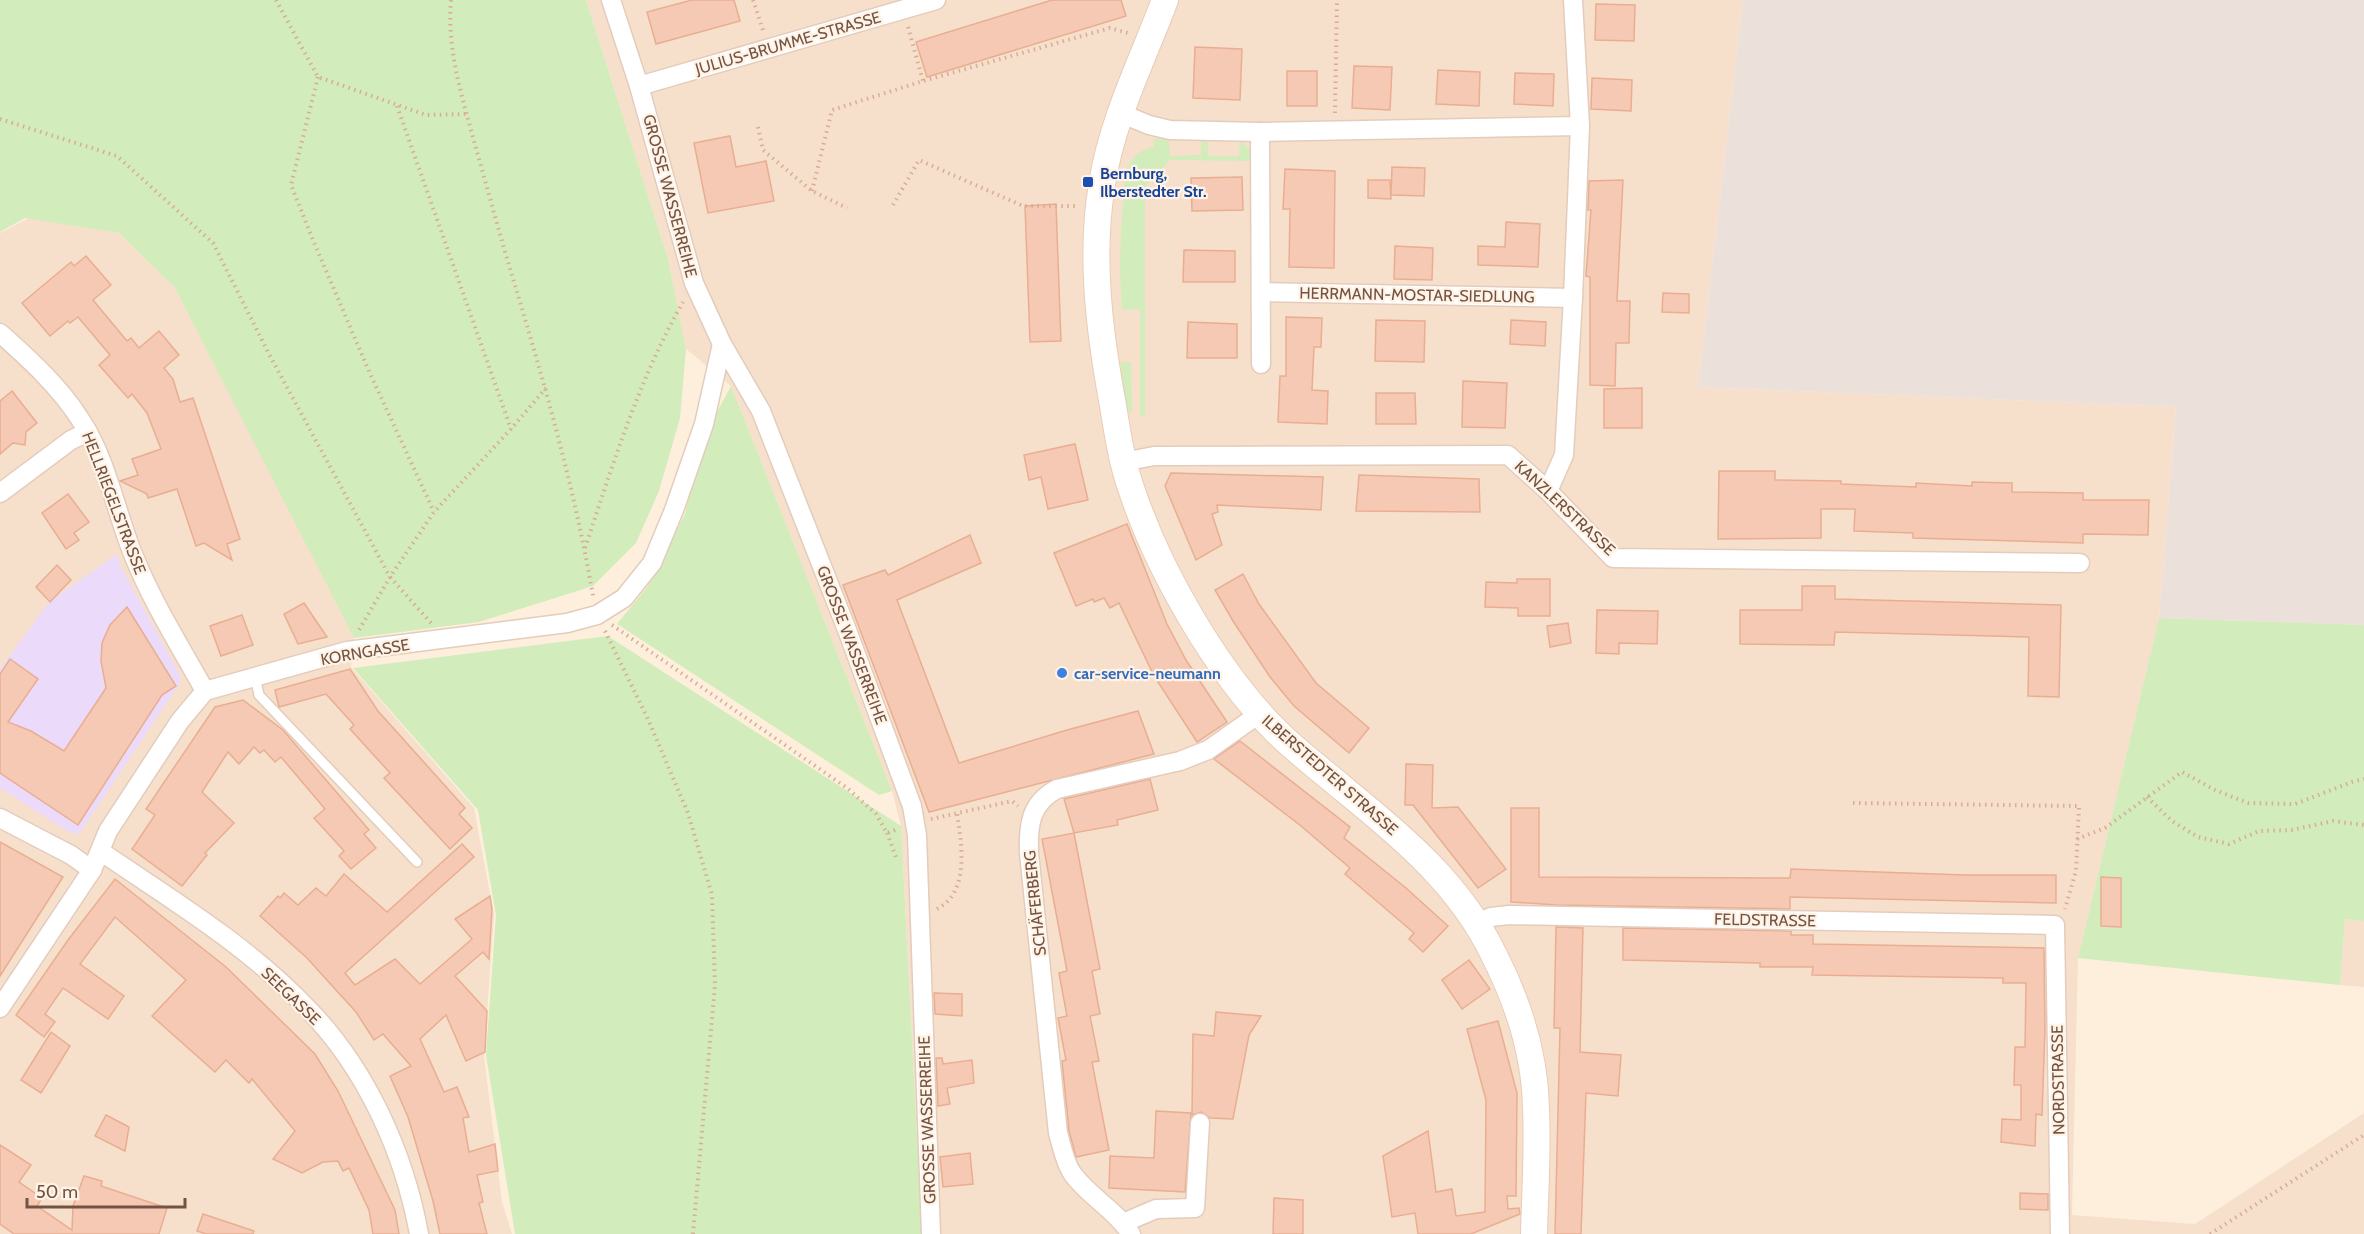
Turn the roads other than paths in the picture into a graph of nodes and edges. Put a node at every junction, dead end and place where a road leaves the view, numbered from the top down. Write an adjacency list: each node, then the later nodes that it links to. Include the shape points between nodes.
1 (611, 0): 5 (street, GROSSE WASSERREIHE)
2 (936, 0): 5 (street, JULIUS-BRUMME-STRASSE)
3 (1165, 0): 6 (street, ILBERSTEDTER STRASSE)
4 (1573, 0): 7 (street)
5 (639, 86): 12 (street, GROSSE WASSERREIHE, via 694,283)
6 (1120, 113): 8 (street, via 1170,129); 15 (street, ILBERSTEDTER STRASSE, via 1099,206 1097,263 1098,302)
7 (1580, 126): 8 (street); 10 (street)
8 (1260, 132): 9 (street)
9 (1262, 292): 10 (street, HERRMANN-MOSTAR-SIEDLUNG); 13 (street)
10 (1573, 298): 16 (street, via 1564,455)
11 (0, 333): 14 (street, HELLRIEGELSTRASSE, via 45,375)
12 (722, 344): 19 (street, KORNGASSE, via 704,424 674,510 652,562 624,598 597,615 567,623 346,651); 32 (street, GROSSE WASSERREIHE, via 760,411 906,785 916,823)
13 (1261, 364)
14 (88, 432): 17 (street, via 61,447); 20 (street, HELLRIEGELSTRASSE, via 146,585)
15 (1123, 462): 16 (street, KANZLERSTRASSE, via 1154,456 1508,455); 21 (street, ILBERSTEDTER STRASSE, via 1153,542 1189,612)
16 (1548, 491): 18 (street, KANZLERSTRASSE, via 1613,558)
17 (0, 493)
18 (2080, 563)
19 (255, 676): 20 (street, KORNGASSE); 24 (lane, via 259,695)
20 (205, 691): 23 (street, via 173,731 108,831)
21 (1259, 714): 26 (street, ILBERSTEDTER STRASSE, via 1409,844 1448,883); 30 (street, SCHÄFERBERG, via 1208,750 1180,761 1057,789 1047,794 1031,817 1029,853 1058,1133 1071,1172)
22 (0, 818): 25 (street)
23 (100, 851): 25 (street); 31 (street, SEEGASSE, via 230,940 309,1009 362,1081 388,1130 403,1168)
24 (417, 862)
25 (92, 870): 28 (street)
26 (1477, 923): 27 (street, FELDSTRASSE, via 1509,915); 33 (street, ILBERSTEDTER STRASSE, via 1495,955 1524,1029 1532,1069 1536,1107)
27 (2055, 925): 34 (street, NORDSTRASSE)
28 (0, 1008)
29 (1200, 1123): 30 (street, SCHÄFERBERG, via 1195,1208 1156,1209)
30 (1127, 1229)
31 (419, 1234)
32 (931, 1234)
33 (1534, 1234)
34 (2060, 1234)

